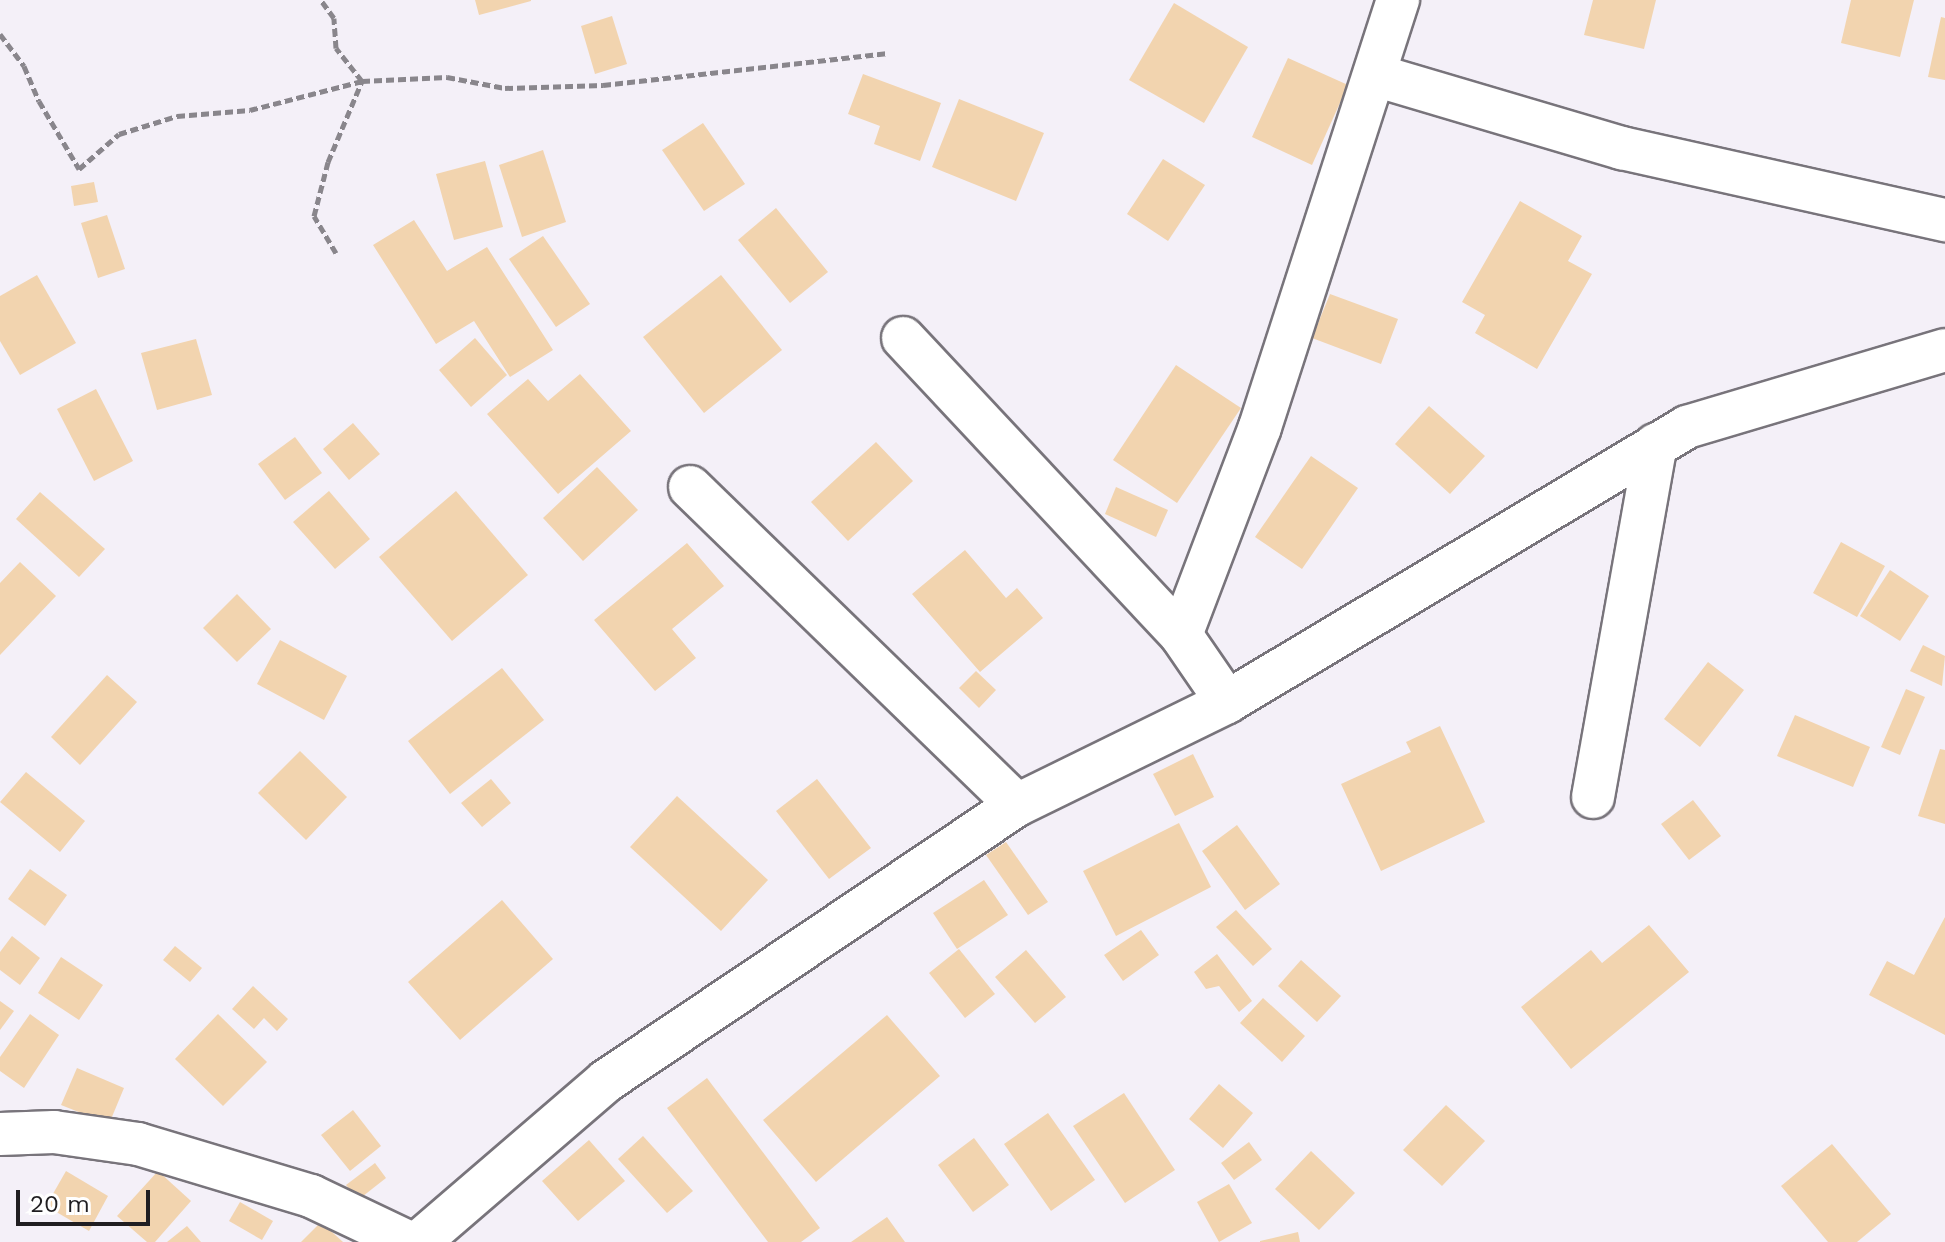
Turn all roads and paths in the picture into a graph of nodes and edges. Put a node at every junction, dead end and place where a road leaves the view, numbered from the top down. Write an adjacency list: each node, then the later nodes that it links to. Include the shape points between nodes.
1 (321, 0): 6 (path, via 334,18 336,48)
2 (1398, 0): 5 (street)
3 (0, 34): 6 (path, via 24,66 79,169 119,134 177,116 250,110)
4 (888, 53): 6 (path, via 603,85 505,88 447,77)
5 (1375, 75): 7 (street, via 1622,148); 13 (street, via 1260,427)
6 (362, 81): 8 (path, via 328,162 314,216)
7 (1945, 220)
8 (336, 253)
9 (903, 338): 13 (street)
10 (1945, 350): 11 (street, via 1687,427)
11 (1656, 445): 14 (street); 15 (street)
12 (690, 487): 16 (street)
13 (1181, 635): 14 (street)
14 (1227, 702): 16 (street)
15 (1593, 797)
16 (1017, 805): 19 (street, via 606,1081)
17 (0, 1134): 18 (street, via 54,1132 138,1144 311,1196)
18 (408, 1242)
19 (419, 1242)

